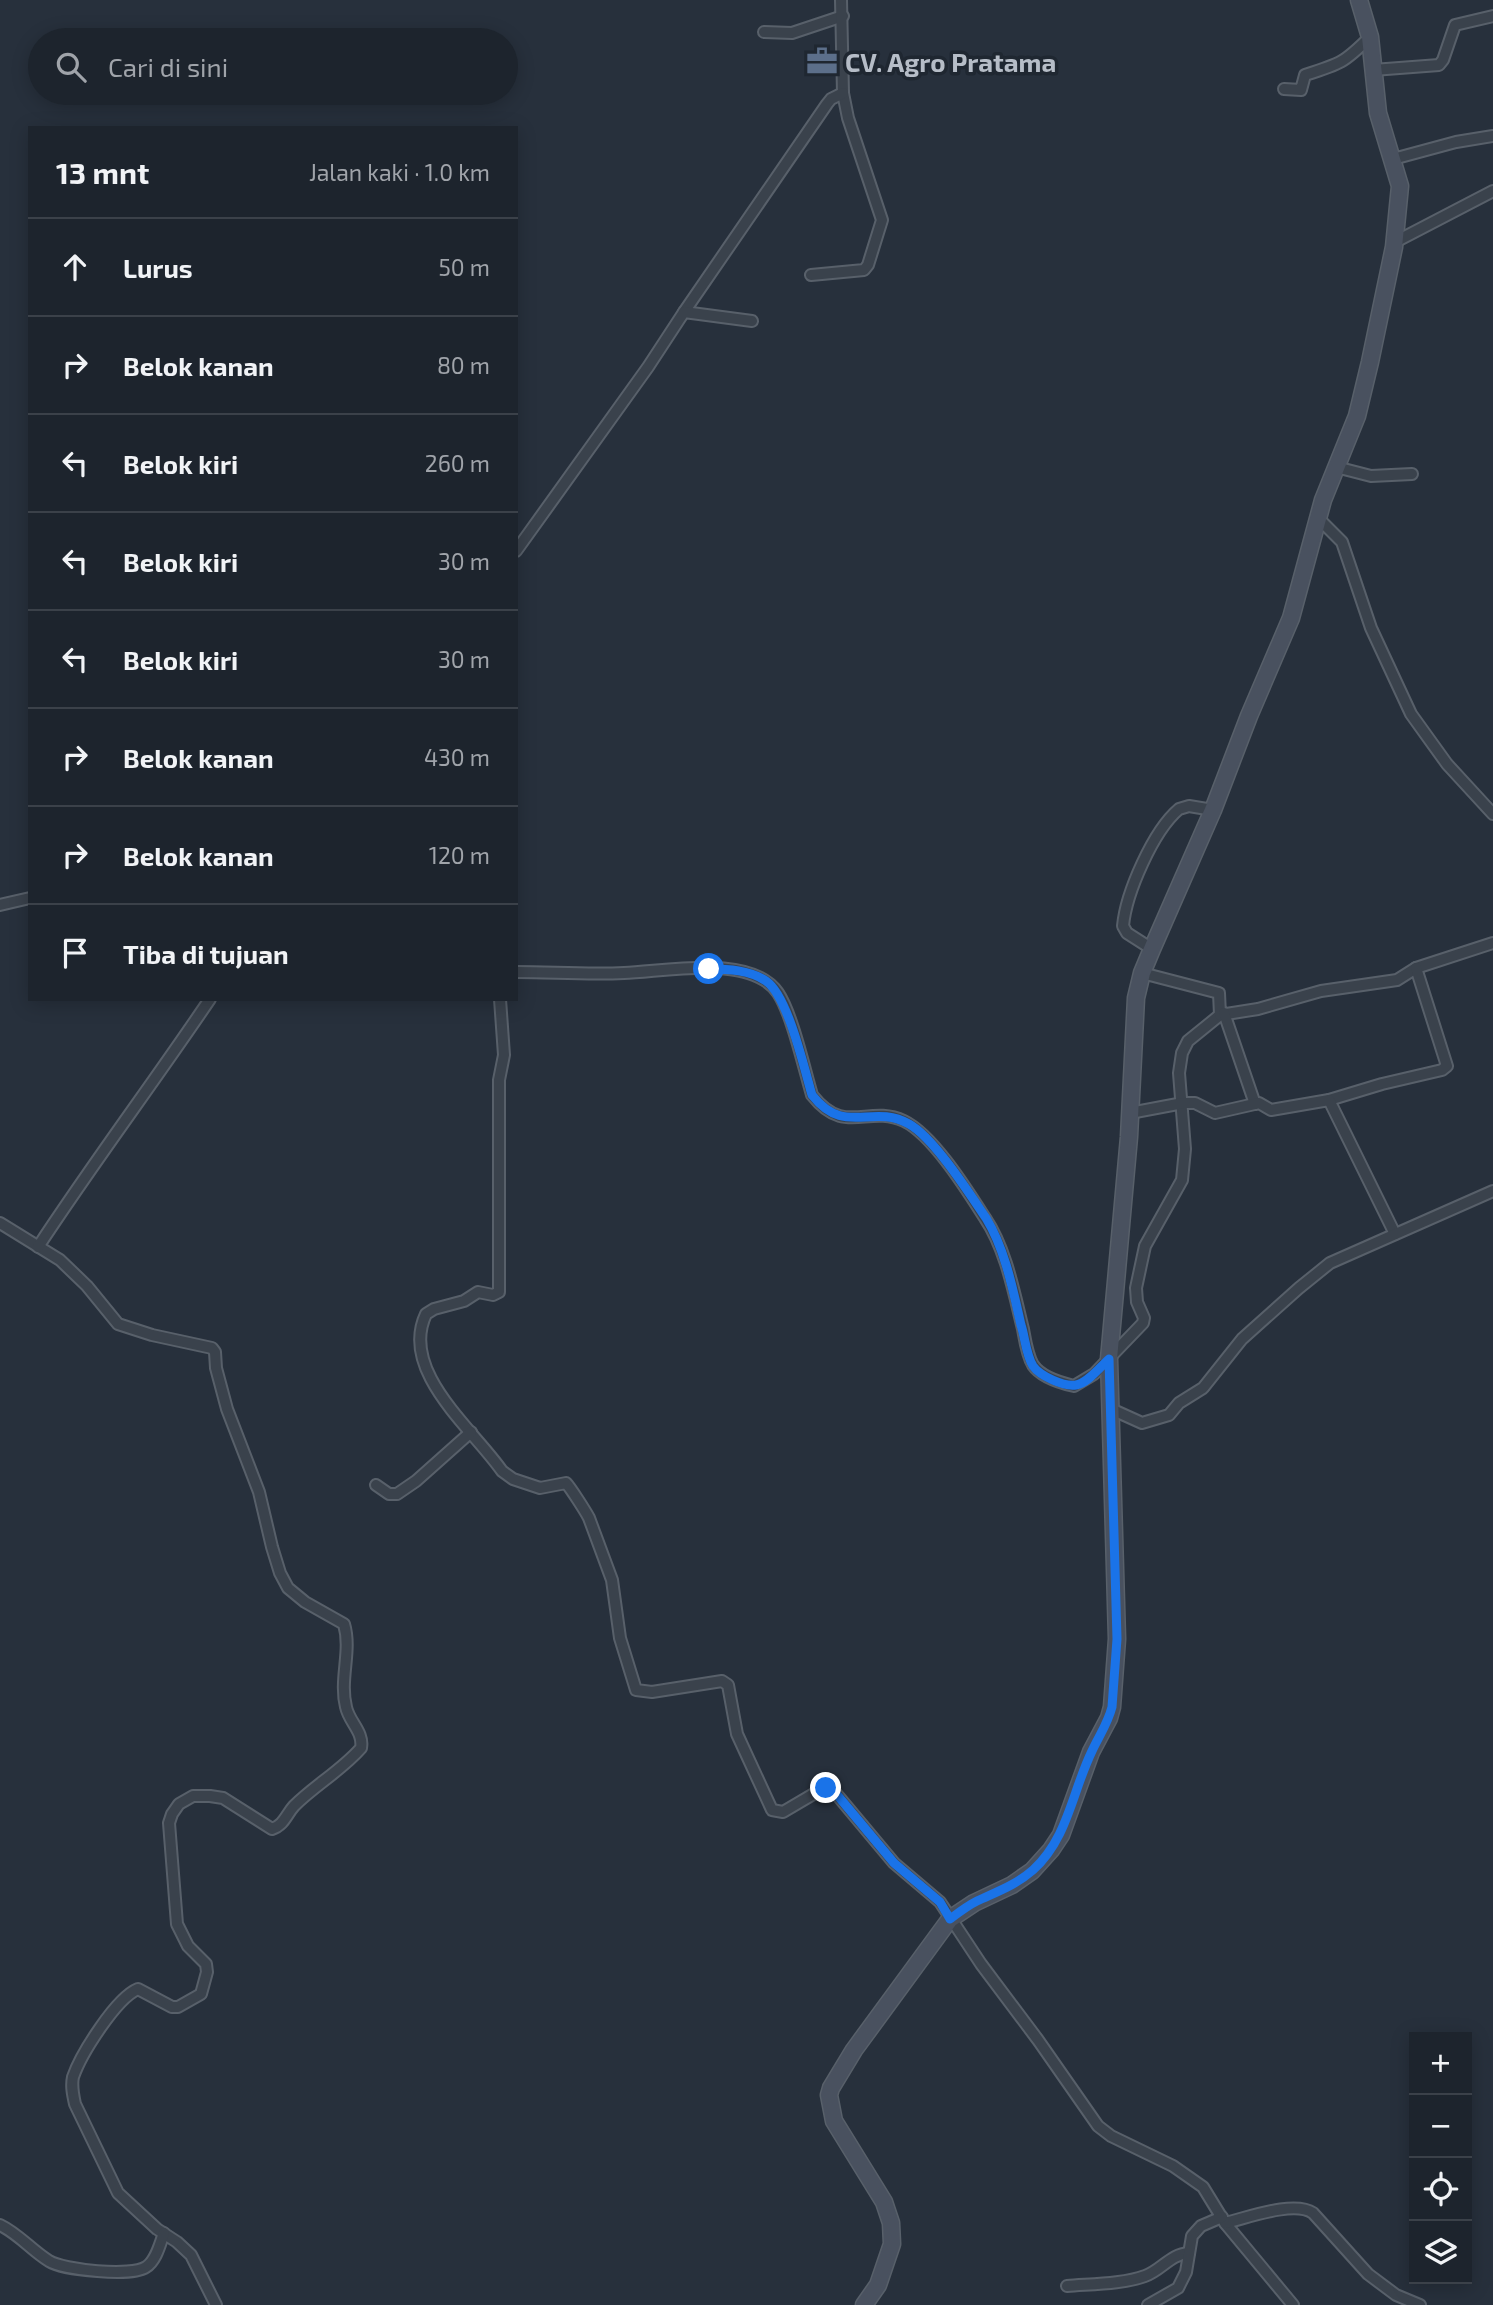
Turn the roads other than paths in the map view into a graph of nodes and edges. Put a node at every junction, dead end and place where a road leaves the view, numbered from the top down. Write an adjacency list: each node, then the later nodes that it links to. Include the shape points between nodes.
1 (841, 0): 3 (street)
2 (1359, 0): 6 (street)
3 (843, 16): 5 (street, via 792,33); 9 (street)
4 (1493, 16): 7 (street, via 1455,25 1439,65)
5 (764, 32)
6 (1370, 37): 7 (street); 8 (street, via 1345,61 1305,75 1301,90)
7 (1373, 69): 11 (street, via 1378,113)
8 (1284, 89)
9 (843, 93): 14 (street, via 881,227 864,270); 15 (street, via 827,104)
10 (1493, 136): 11 (street)
11 (1393, 159): 13 (street, via 1400,186)
12 (1493, 191): 13 (street)
13 (1395, 242): 17 (street, via 1357,416)
14 (811, 275)
15 (684, 312): 16 (street); 20 (street)
16 (752, 321)
17 (1336, 467): 18 (street, via 1371,476); 19 (street)
18 (1412, 474)
19 (1319, 519): 21 (street, via 1291,618); 22 (street, via 1342,542 1371,628 1411,714 1447,764)
20 (518, 548)
21 (1213, 810): 26 (street); 26 (street, via 1179,809 1145,858 1123,926)
22 (1493, 814)
23 (28, 898): 24 (street)
24 (0, 905)
25 (1493, 943): 27 (street)
26 (1152, 949): 29 (street)
27 (1416, 968): 32 (street, via 1397,980 1321,991); 33 (street, via 1447,1066)
28 (518, 972): 41 (street, via 624,974 694,968 749,973 767,981 785,1007 812,1095 821,1106 843,1118 888,1116 911,1125 963,1185 987,1220 1001,1252 1033,1365 1054,1380 1074,1386)
29 (1142, 974): 32 (street, via 1219,993); 36 (street, via 1136,998)
30 (209, 1001): 40 (street)
31 (500, 1001): 43 (street, via 504,1055 499,1080 499,1292 478,1292 434,1309 426,1314 422,1330 423,1353 436,1391)
32 (1222, 1014): 34 (street, via 1184,1047 1179,1073); 35 (street)
33 (1329, 1100): 35 (street, via 1271,1110); 39 (street)
34 (1183, 1103): 35 (street, via 1195,1103 1215,1113); 36 (street); 41 (street, via 1182,1180 1145,1246 1136,1279 1143,1323)
35 (1255, 1104)
36 (1130, 1113): 41 (street)
37 (1493, 1191): 39 (street)
38 (0, 1223): 40 (street)
39 (1395, 1234): 42 (street, via 1330,1263 1299,1287 1242,1339 1203,1388 1170,1414 1142,1423)
40 (38, 1247): 48 (street, via 80,1279 118,1324 208,1346 215,1352 227,1409 259,1492 280,1573 288,1588 305,1602 344,1624 346,1709 361,1736 358,1752 276,1828 223,1798 210,1796 193,1796 172,1814 177,1924 188,1946 206,1964 201,1994 172,2007 138,1989 130,1992 88,2045 72,2079 75,2104 118,2193)
41 (1109, 1359): 42 (street)
42 (1111, 1409): 45 (street, via 1117,1639 1109,1718 1051,1850 1012,1885)
43 (471, 1432): 44 (street, via 397,1494); 45 (street, via 502,1471 540,1488 566,1483 585,1509 612,1580 620,1638 636,1690 652,1692 722,1681 729,1685 737,1734 772,1810 783,1812 822,1789 833,1790 894,1863 940,1902)
44 (376, 1485)
45 (950, 1919): 46 (street, via 1098,2126 1203,2187); 52 (street, via 854,2050 829,2095 834,2120 879,2193 891,2223 891,2244 878,2285)
46 (1224, 2220): 49 (street, via 1196,2230); 54 (street); 55 (street, via 1306,2208 1368,2274 1396,2295)
47 (0, 2225): 48 (street, via 51,2263 128,2273 146,2267)
48 (164, 2233): 51 (street, via 191,2255)
49 (1189, 2253): 50 (street, via 1177,2255 1142,2278); 53 (street, via 1178,2288)
50 (1067, 2286)
51 (216, 2305)
52 (864, 2305)
53 (1148, 2305)
54 (1293, 2305)
55 (1420, 2305)

